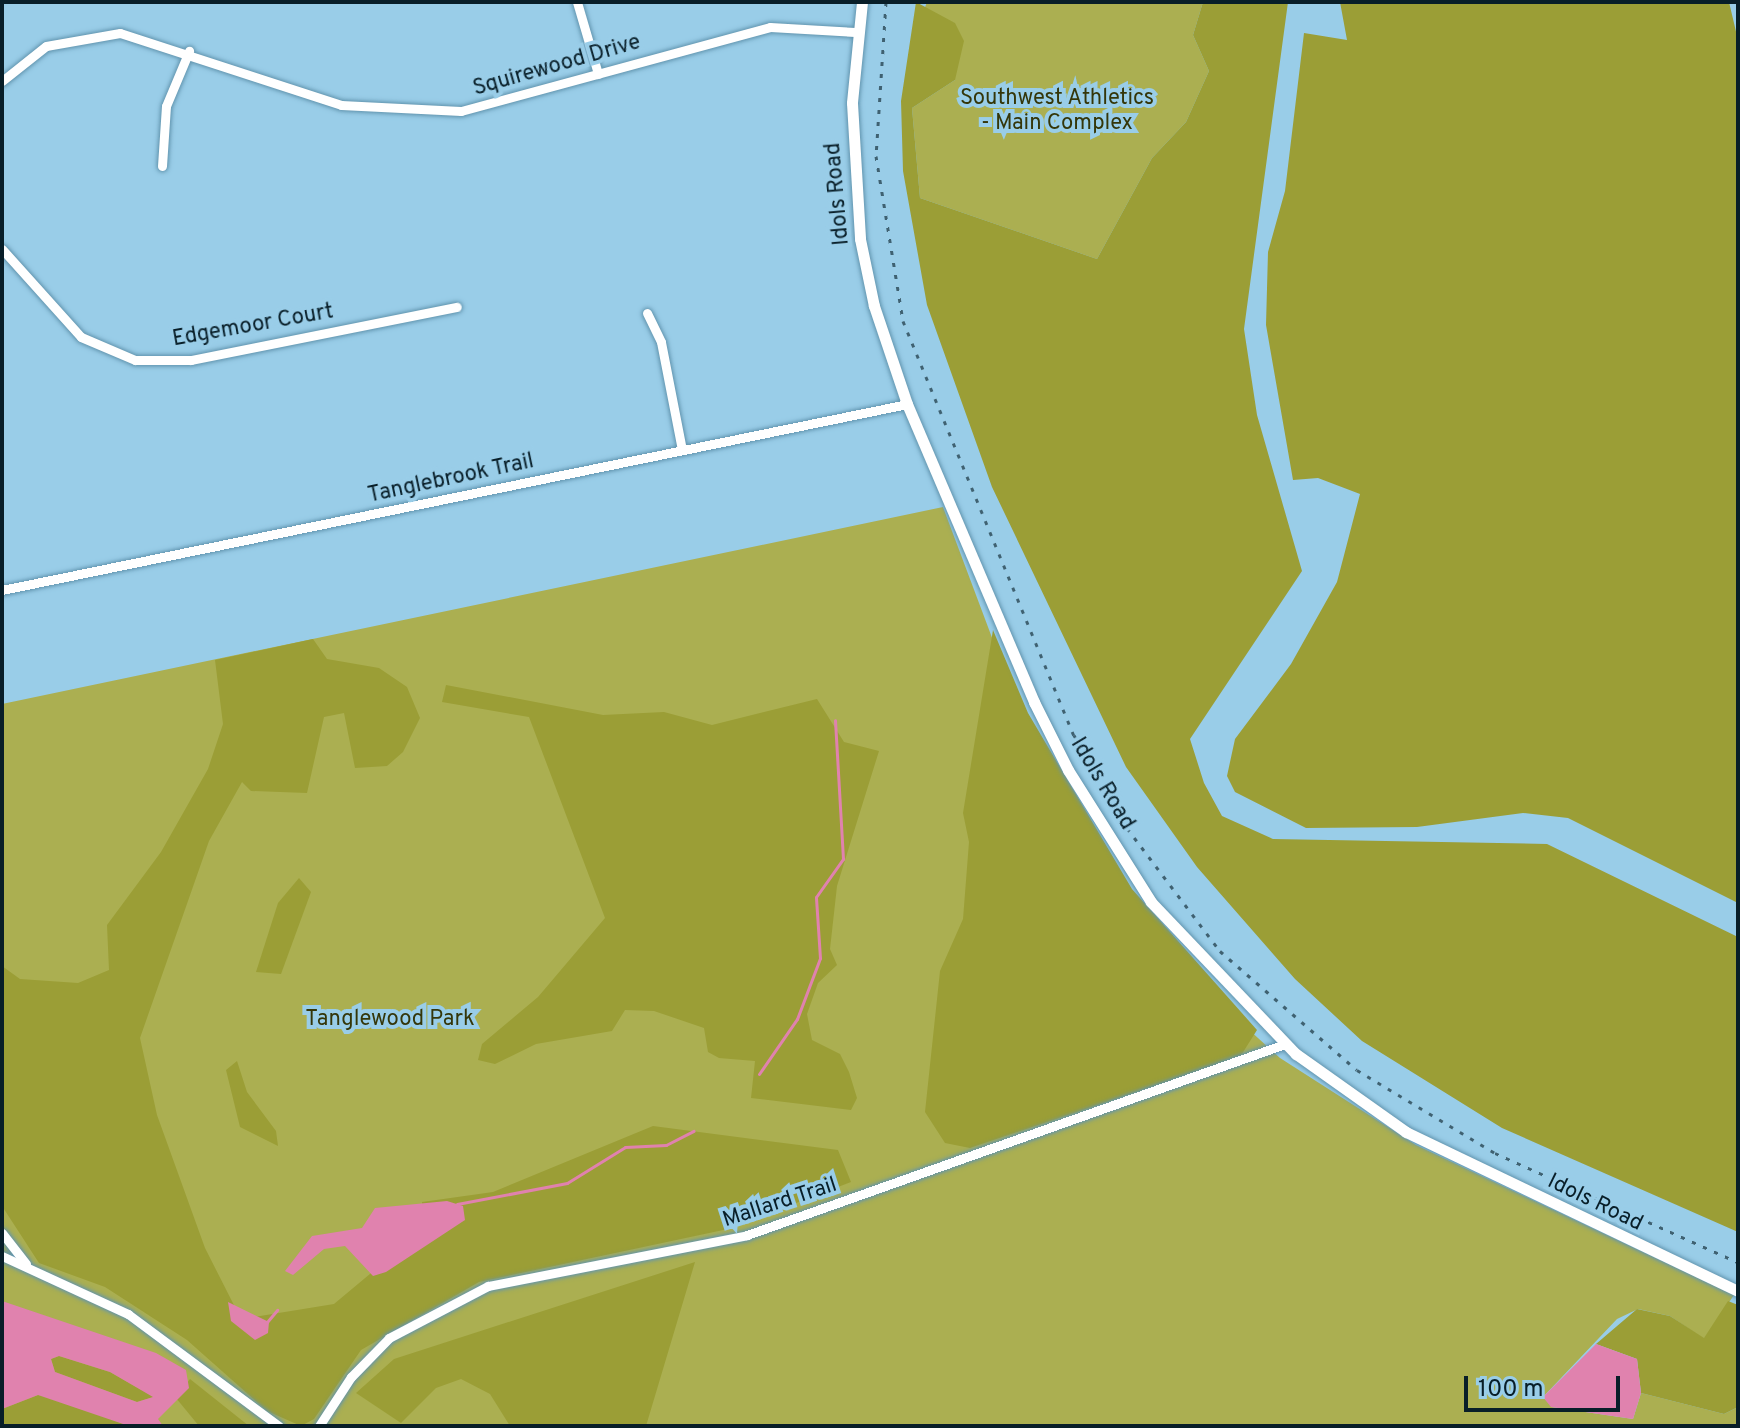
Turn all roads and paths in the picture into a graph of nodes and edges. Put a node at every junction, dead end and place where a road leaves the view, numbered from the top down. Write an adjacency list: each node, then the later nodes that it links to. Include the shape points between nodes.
1 (577, 2): 5 (street)
2 (862, 2): 3 (street, Idols Road)
3 (855, 32): 5 (street, Squirewood Drive, via 770,27); 11 (street, Idols Road, via 860,239)
4 (189, 51): 5 (street, Squirewood Drive, via 341,105 401,112 461,111); 6 (street, Squirewood Drive, via 120,33 87,33 46,46); 7 (street, via 166,106)
5 (598, 74)
6 (2, 81)
7 (162, 166)
8 (2, 249): 9 (street, Edgemoor Court, via 81,337 135,360 191,360)
9 (457, 307)
10 (647, 313): 12 (street, via 661,342)
11 (907, 404): 12 (street, Tanglebrook Trail); 14 (street, Idols Road, via 1068,770 1151,902)
12 (682, 450): 13 (street, Tanglebrook Trail)
13 (2, 590)
14 (1285, 1044): 18 (street, Idols Road, via 1406,1132); 20 (street, Mallard Trail, via 747,1235 488,1286 389,1338 356,1370)
15 (2, 1233): 17 (street)
16 (2, 1256): 17 (street)
17 (28, 1267): 19 (street, via 128,1314)
18 (1738, 1291)
19 (279, 1426)
20 (319, 1426)

